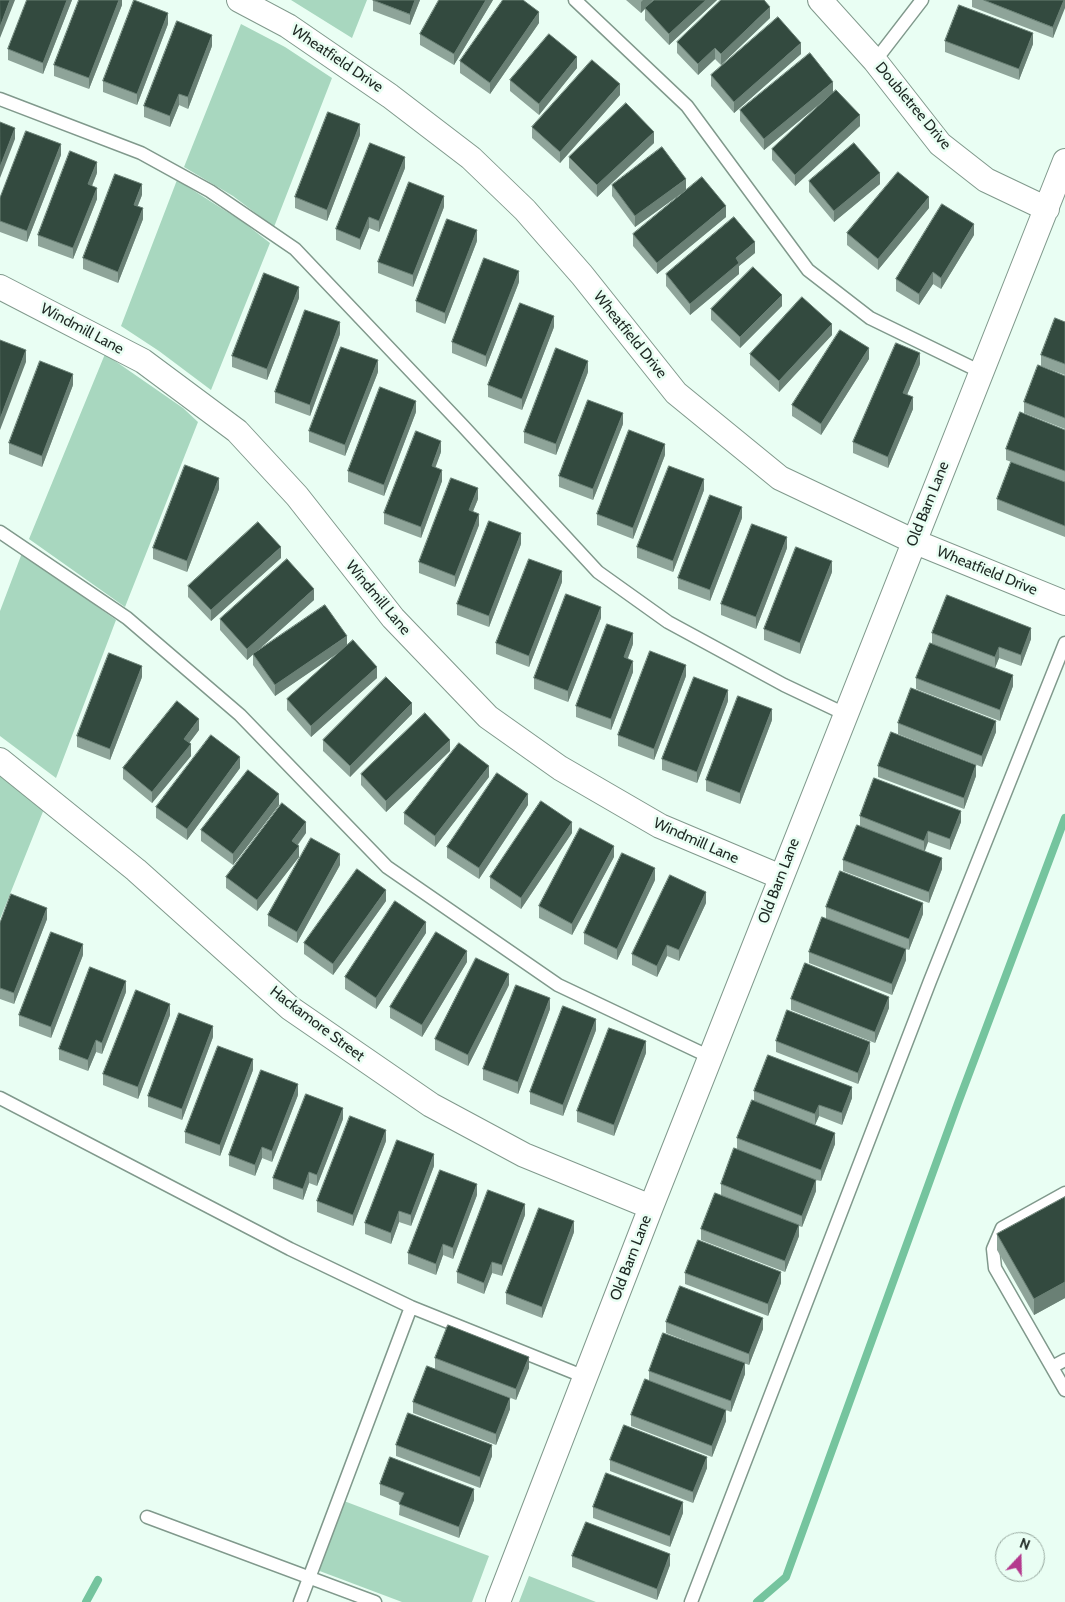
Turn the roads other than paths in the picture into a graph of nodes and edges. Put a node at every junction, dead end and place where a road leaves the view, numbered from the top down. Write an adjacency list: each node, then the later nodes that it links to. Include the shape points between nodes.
1 (239, 0): 12 (street, Wheatfield Drive, via 288,26 390,96 471,158 525,210 582,275 676,393 780,478)
2 (575, 0): 10 (lane, via 687,106 808,270 870,318)
3 (820, 0): 5 (street, Doubletree Drive)
4 (922, 0): 5 (lane)
5 (875, 61): 8 (street, Doubletree Drive, via 940,144 986,180)
6 (0, 98): 15 (lane, via 140,153 210,191 295,249 598,572 668,622)
7 (1065, 161): 8 (street, Old Barn Lane)
8 (1047, 209): 10 (street, Old Barn Lane)
9 (0, 287): 17 (street, Windmill Lane, via 143,361 237,431 297,496 393,618 488,717 560,768 660,826)
10 (981, 372): 12 (street, Old Barn Lane)
11 (0, 532): 18 (lane, via 127,618 240,715 388,867 558,985)
12 (913, 541): 13 (street, Wheatfield Drive); 15 (street, Old Barn Lane)
13 (1065, 603)
14 (1065, 643): 32 (lane, via 930,981)
15 (845, 714): 17 (street, Old Barn Lane)
16 (0, 760): 21 (street, Hackamore Street, via 136,870 290,1008 430,1105 524,1155)
17 (781, 877): 18 (street, Old Barn Lane)
18 (710, 1057): 21 (street, Old Barn Lane)
19 (0, 1098): 22 (lane, via 273,1240)
20 (1065, 1193): 24 (lane, via 1002,1228 993,1249 995,1268)
21 (651, 1207): 25 (street, Old Barn Lane)
22 (411, 1307): 25 (lane); 28 (lane)
23 (1065, 1360): 24 (lane)
24 (1052, 1366): 26 (lane)
25 (585, 1377): 31 (street, Old Barn Lane)
26 (1065, 1390)
27 (147, 1517): 28 (lane)
28 (309, 1577): 29 (lane); 30 (lane)
29 (300, 1602)
30 (374, 1602)
31 (498, 1602)
32 (691, 1602)

